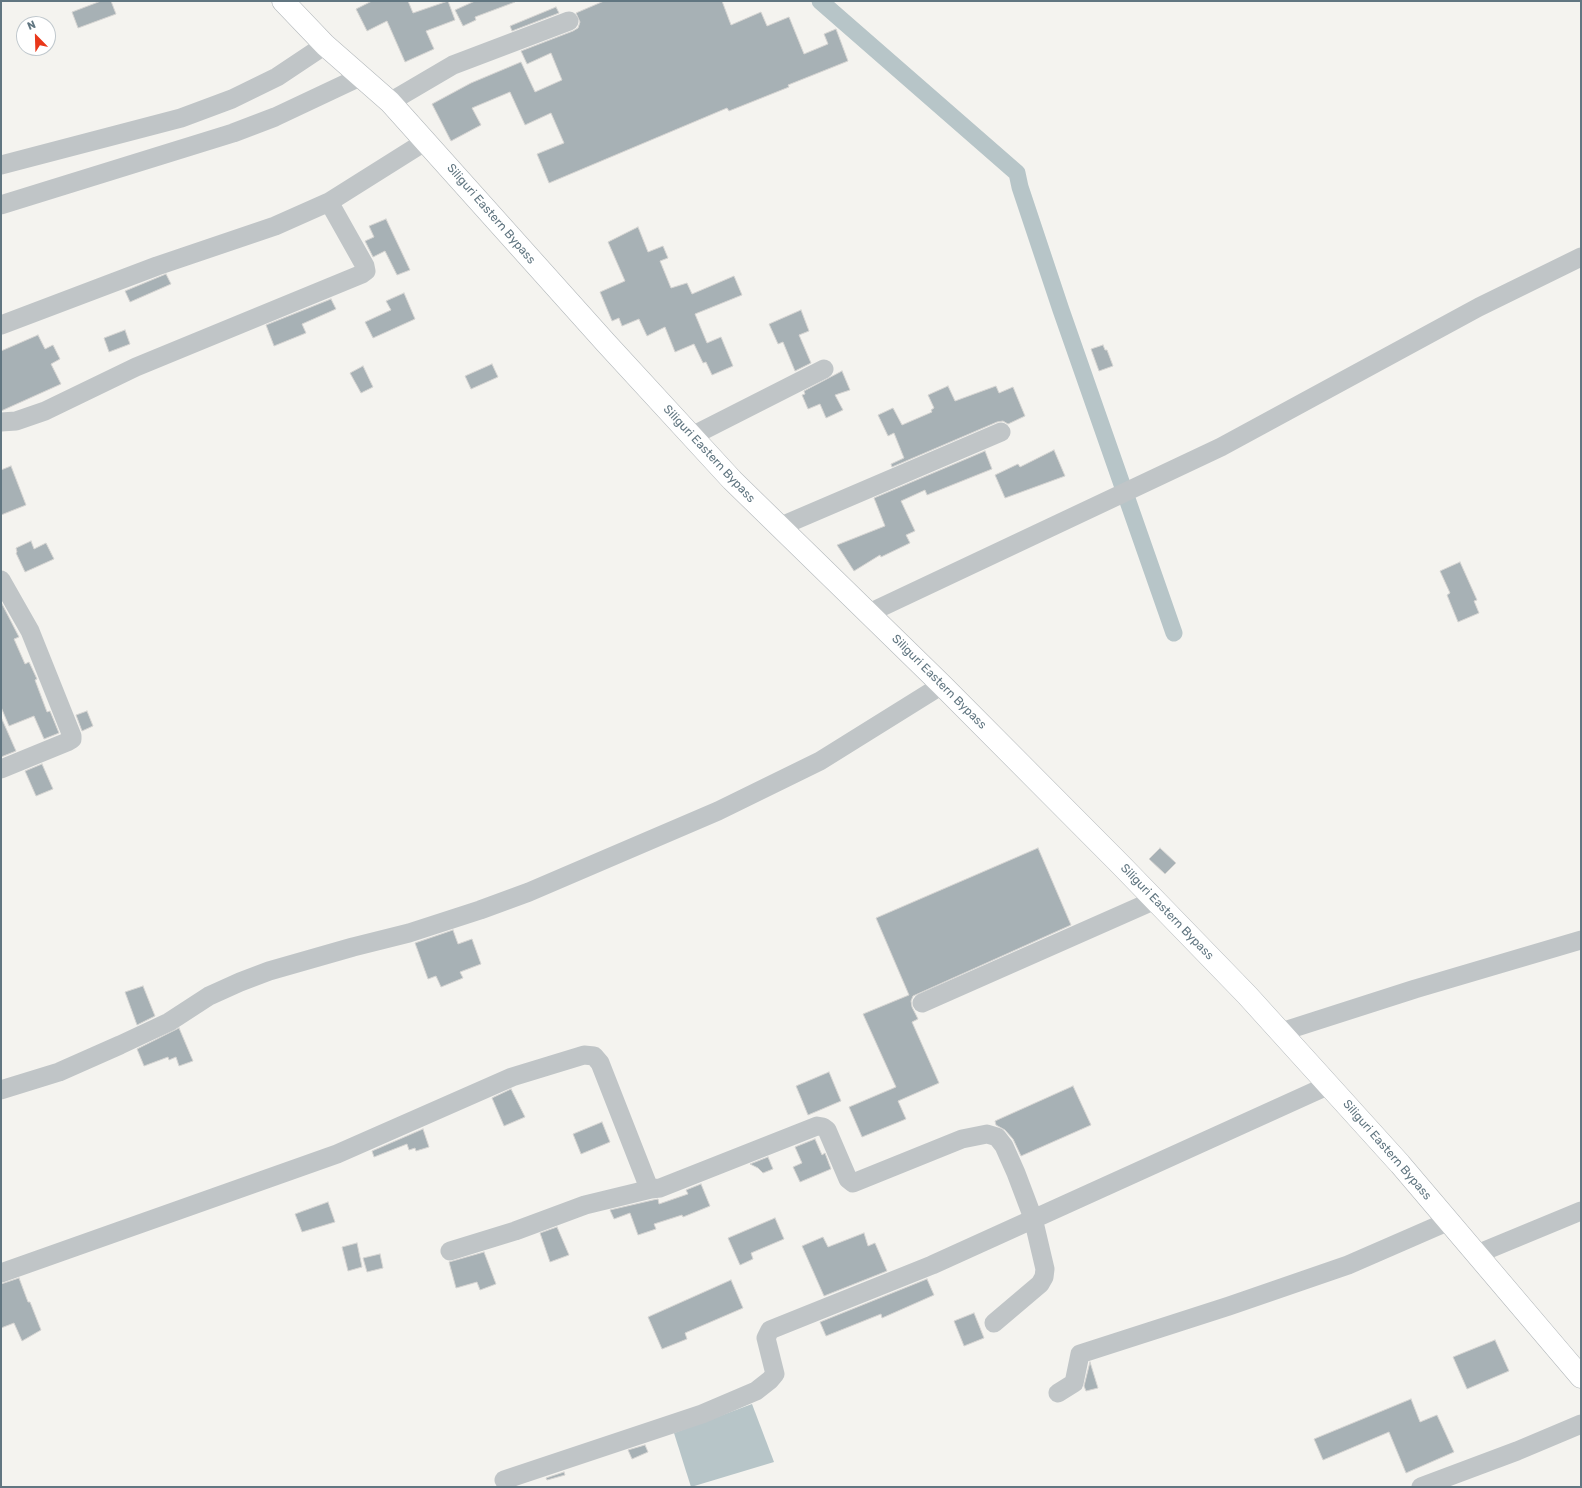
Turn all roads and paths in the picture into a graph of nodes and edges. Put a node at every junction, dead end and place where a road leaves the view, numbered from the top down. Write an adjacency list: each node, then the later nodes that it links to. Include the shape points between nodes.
1 (283, 1): 3 (main road, Siliguri Eastern Bypass)
2 (569, 21): 5 (street, via 453,64)
3 (325, 45): 4 (main road, Siliguri Eastern Bypass); 7 (street, via 277,77 232,99 181,118)
4 (362, 76): 5 (main road, Siliguri Eastern Bypass); 9 (street, via 233,134)
5 (390, 102): 6 (main road, Siliguri Eastern Bypass)
6 (426, 141): 8 (street); 15 (main road, Siliguri Eastern Bypass)
7 (1, 165)
8 (329, 202): 11 (street, via 275,226 157,266); 13 (street, via 365,266 366,270 362,274 136,367 45,411 16,421)
9 (1, 204)
10 (1581, 257): 18 (street, via 1479,307 1221,447)
11 (1, 325)
12 (824, 369): 15 (street)
13 (1, 422)
14 (1001, 432): 16 (street)
15 (692, 436): 16 (main road, Siliguri Eastern Bypass)
16 (779, 527): 18 (main road, Siliguri Eastern Bypass)
17 (1, 580): 20 (street, via 30,631 72,736 67,742)
18 (870, 613): 19 (main road, Siliguri Eastern Bypass)
19 (942, 685): 21 (main road, Siliguri Eastern Bypass); 26 (street, via 820,760 718,811 480,910 409,933 353,946 240,982 209,996 169,1022 120,1045 58,1072)
20 (1, 769)
21 (1155, 900): 23 (street); 24 (main road, Siliguri Eastern Bypass)
22 (1581, 940): 24 (street)
23 (922, 1003)
24 (1281, 1032): 25 (main road, Siliguri Eastern Bypass)
25 (1329, 1085): 29 (street); 30 (main road, Siliguri Eastern Bypass)
26 (1, 1090)
27 (651, 1189): 29 (street, via 660,1188 817,1126 827,1130 848,1179 853,1183 962,1139 987,1134 997,1137 1004,1146); 31 (street, via 586,1205); 33 (street, via 600,1063 594,1056 584,1055 512,1077 337,1154)
28 (1581, 1211): 32 (street)
29 (1033, 1218): 34 (street, via 1044,1261 1044,1277 1034,1290); 38 (street, via 932,1264 770,1330 766,1338 775,1374 756,1391 702,1414)
30 (1449, 1221): 32 (main road, Siliguri Eastern Bypass); 36 (street, via 1348,1265 1083,1353 1078,1356 1073,1385)
31 (450, 1251)
32 (1477, 1254): 35 (main road, Siliguri Eastern Bypass)
33 (1, 1273)
34 (994, 1324)
35 (1581, 1377)
36 (1058, 1393)
37 (1581, 1424): 39 (street)
38 (504, 1480)
39 (1421, 1487)

